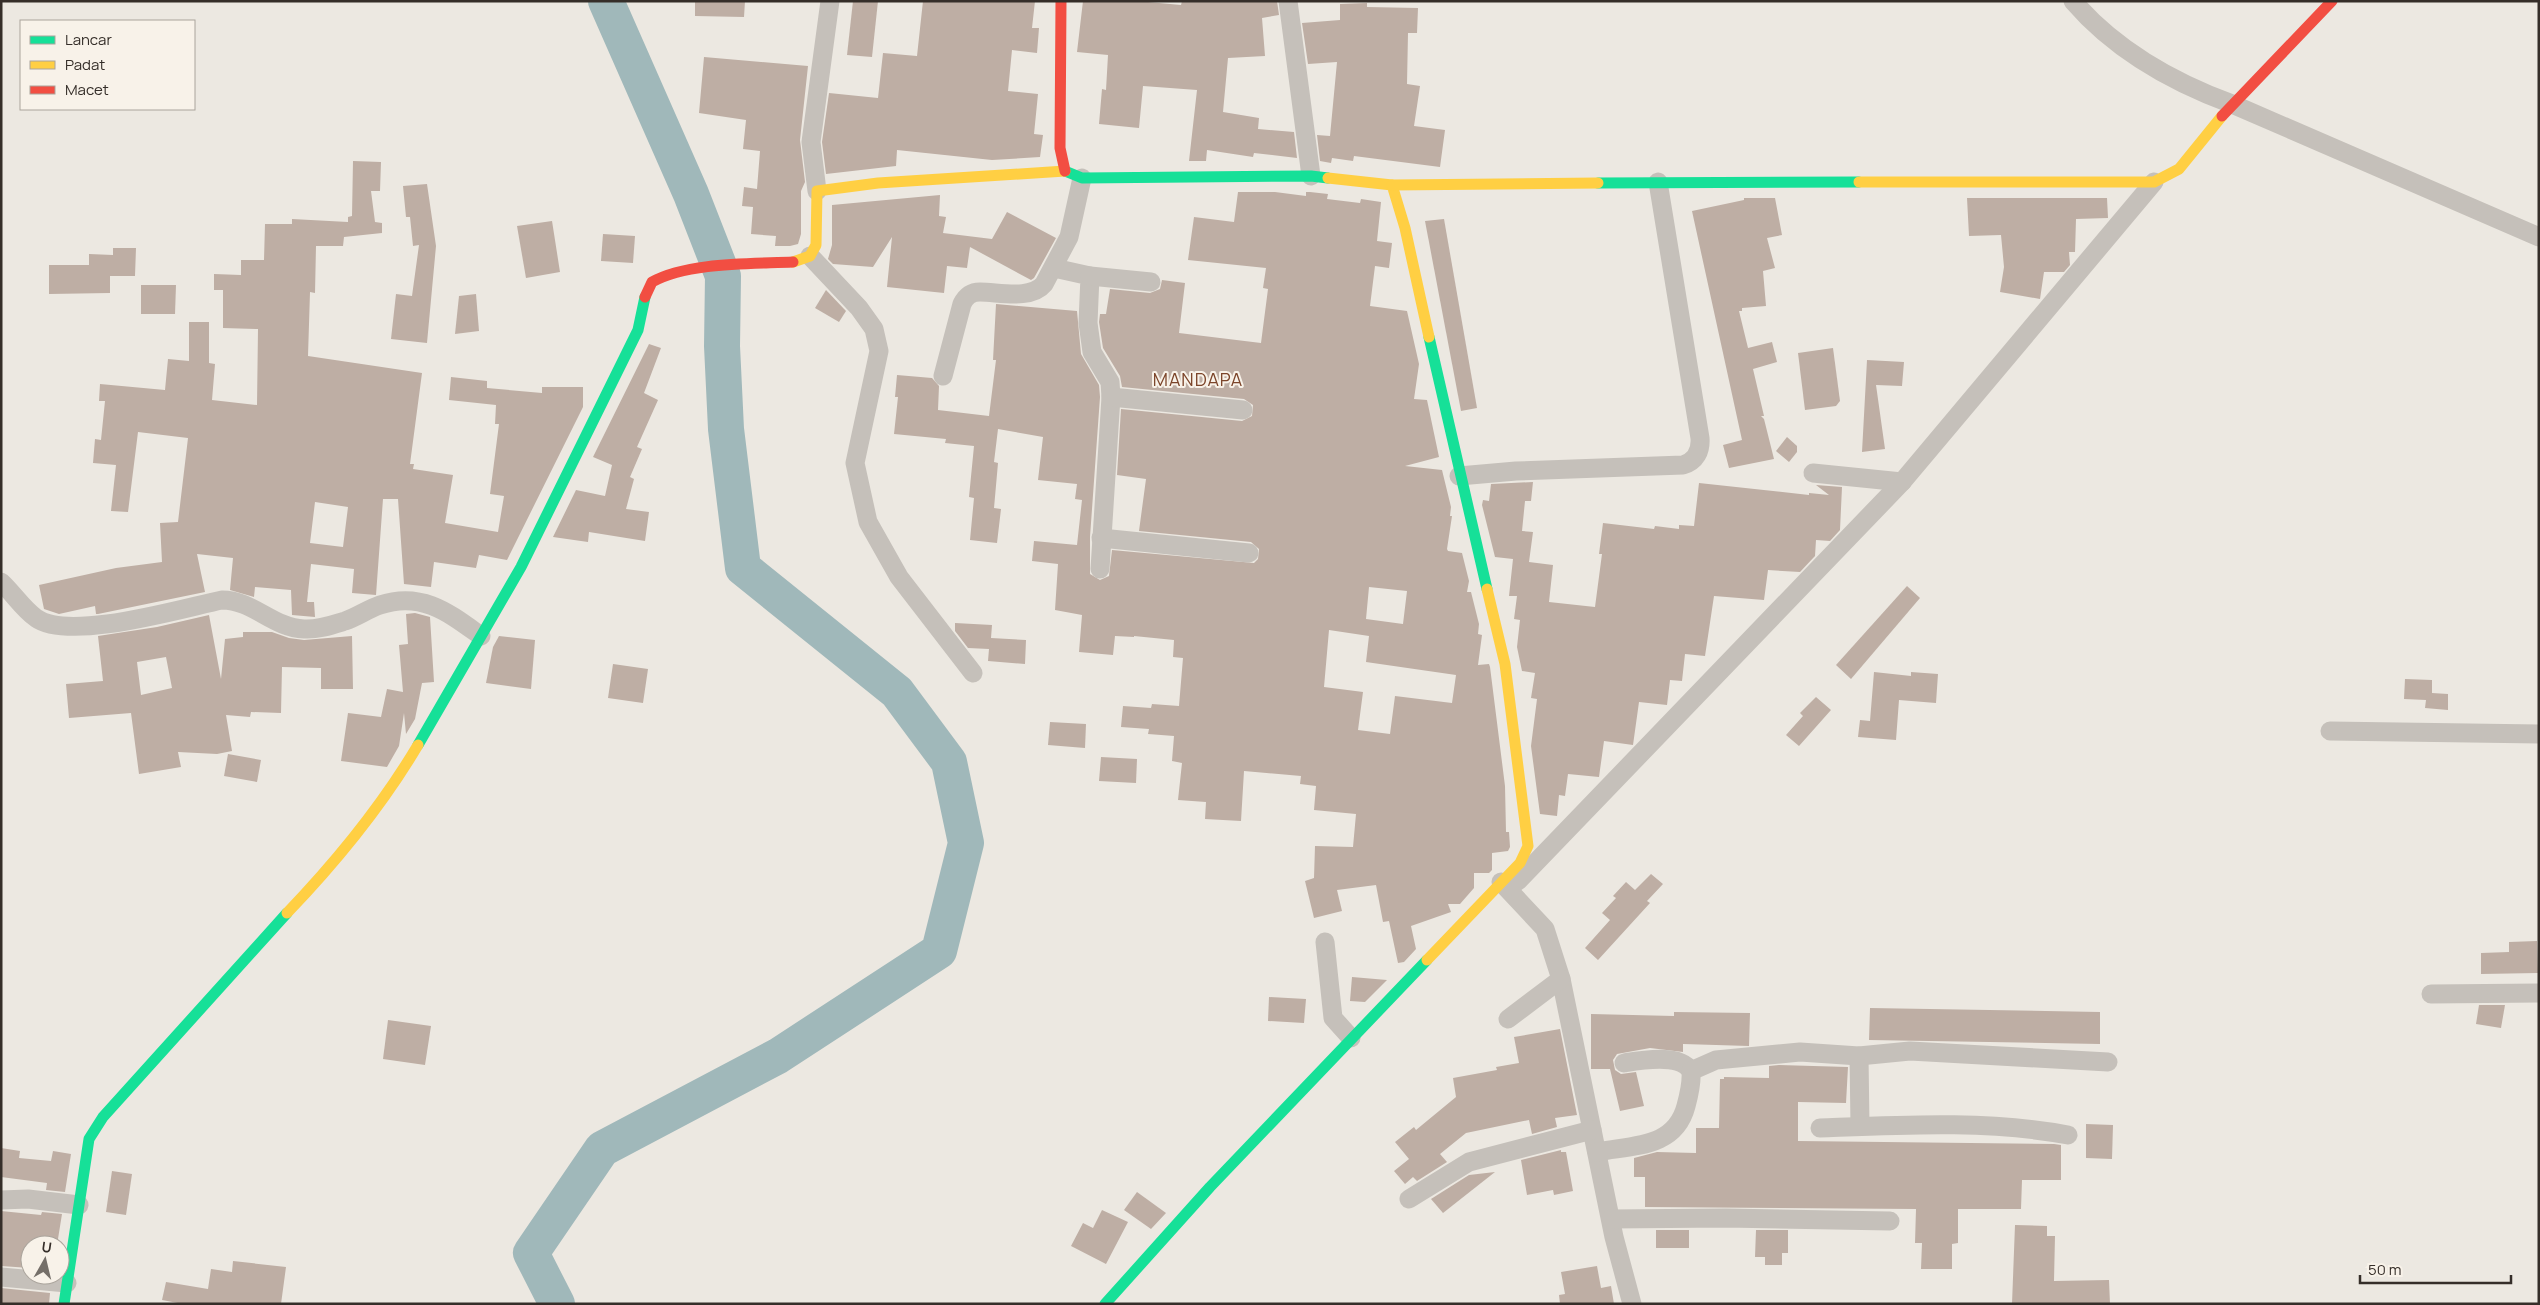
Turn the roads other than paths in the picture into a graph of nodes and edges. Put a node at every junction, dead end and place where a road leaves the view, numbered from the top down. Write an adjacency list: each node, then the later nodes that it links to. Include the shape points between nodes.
1 (830, 1): 13 (street, via 811,142)
2 (1061, 1): 7 (street, via 1060,148)
3 (1288, 1): 8 (street)
4 (2073, 1): 6 (street, via 2094,25 2124,50 2192,89)
5 (2332, 1): 6 (street)
6 (2232, 104): 11 (street, via 2179,169); 14 (street)
7 (1065, 171): 9 (street); 13 (street, via 878,183)
8 (1311, 176): 9 (street); 12 (street)
9 (1082, 178): 16 (street, via 1069,237)
10 (1658, 182): 11 (street); 12 (street); 23 (street, via 1700,438 1696,456 1691,463 1683,465)
11 (2154, 182): 24 (street)
12 (1392, 185): 23 (street, via 1405,228)
13 (817, 191): 15 (street, via 816,245)
14 (2539, 237)
15 (810, 256): 29 (street, via 794,262 683,271 653,280 638,330 522,567); 30 (street, via 860,308 874,329 879,351 855,464 868,522 899,576)
16 (1054, 268): 17 (street); 19 (street, via 1044,284 1028,294 973,292 964,300)
17 (1090, 276): 18 (street); 20 (street, via 1088,323 1092,352 1110,382)
18 (1151, 282)
19 (943, 376)
20 (1111, 397): 21 (street); 25 (street)
21 (1243, 410)
22 (1813, 473): 24 (street)
23 (1459, 476): 33 (street, via 1505,664 1528,846)
24 (1902, 482): 33 (street)
25 (1101, 538): 26 (street); 27 (street)
26 (1249, 553)
27 (1100, 569)
28 (1, 582): 29 (street, via 36,618 49,624 122,623 231,600 246,604 283,625 304,629 354,618 379,605 404,600 429,603)
29 (482, 636): 51 (street, via 394,784 305,894 264,935 103,1117 89,1139)
30 (973, 673)
31 (2330, 731): 32 (street)
32 (2539, 734)
33 (1509, 889): 35 (street, via 1545,930); 39 (street)
34 (1324, 942): 39 (street, via 1333,1018)
35 (1561, 979): 38 (street); 46 (street)
36 (2431, 994): 37 (street)
37 (2539, 994)
38 (1508, 1019)
39 (1351, 1038): 59 (street)
40 (1859, 1056): 41 (street, via 1910,1051); 43 (street, via 1800,1052 1747,1055 1709,1062); 44 (street)
41 (2108, 1062)
42 (1624, 1063): 43 (street, via 1655,1058 1677,1062)
43 (1691, 1071): 48 (street, via 1684,1113 1676,1130 1658,1141)
44 (1860, 1126): 45 (street); 47 (street, via 1945,1125)
45 (1820, 1128)
46 (1592, 1130): 48 (street); 49 (street, via 1469,1162)
47 (2068, 1135)
48 (1597, 1152): 52 (street)
49 (1409, 1199)
50 (1, 1200): 51 (street, via 28,1199)
51 (79, 1205): 54 (street)
52 (1611, 1219): 53 (street); 60 (street)
53 (1890, 1221)
54 (70, 1269)
55 (1, 1278): 56 (street)
56 (20, 1279)
57 (68, 1285): 58 (street)
58 (64, 1304)
59 (1105, 1304)
60 (1632, 1304)

